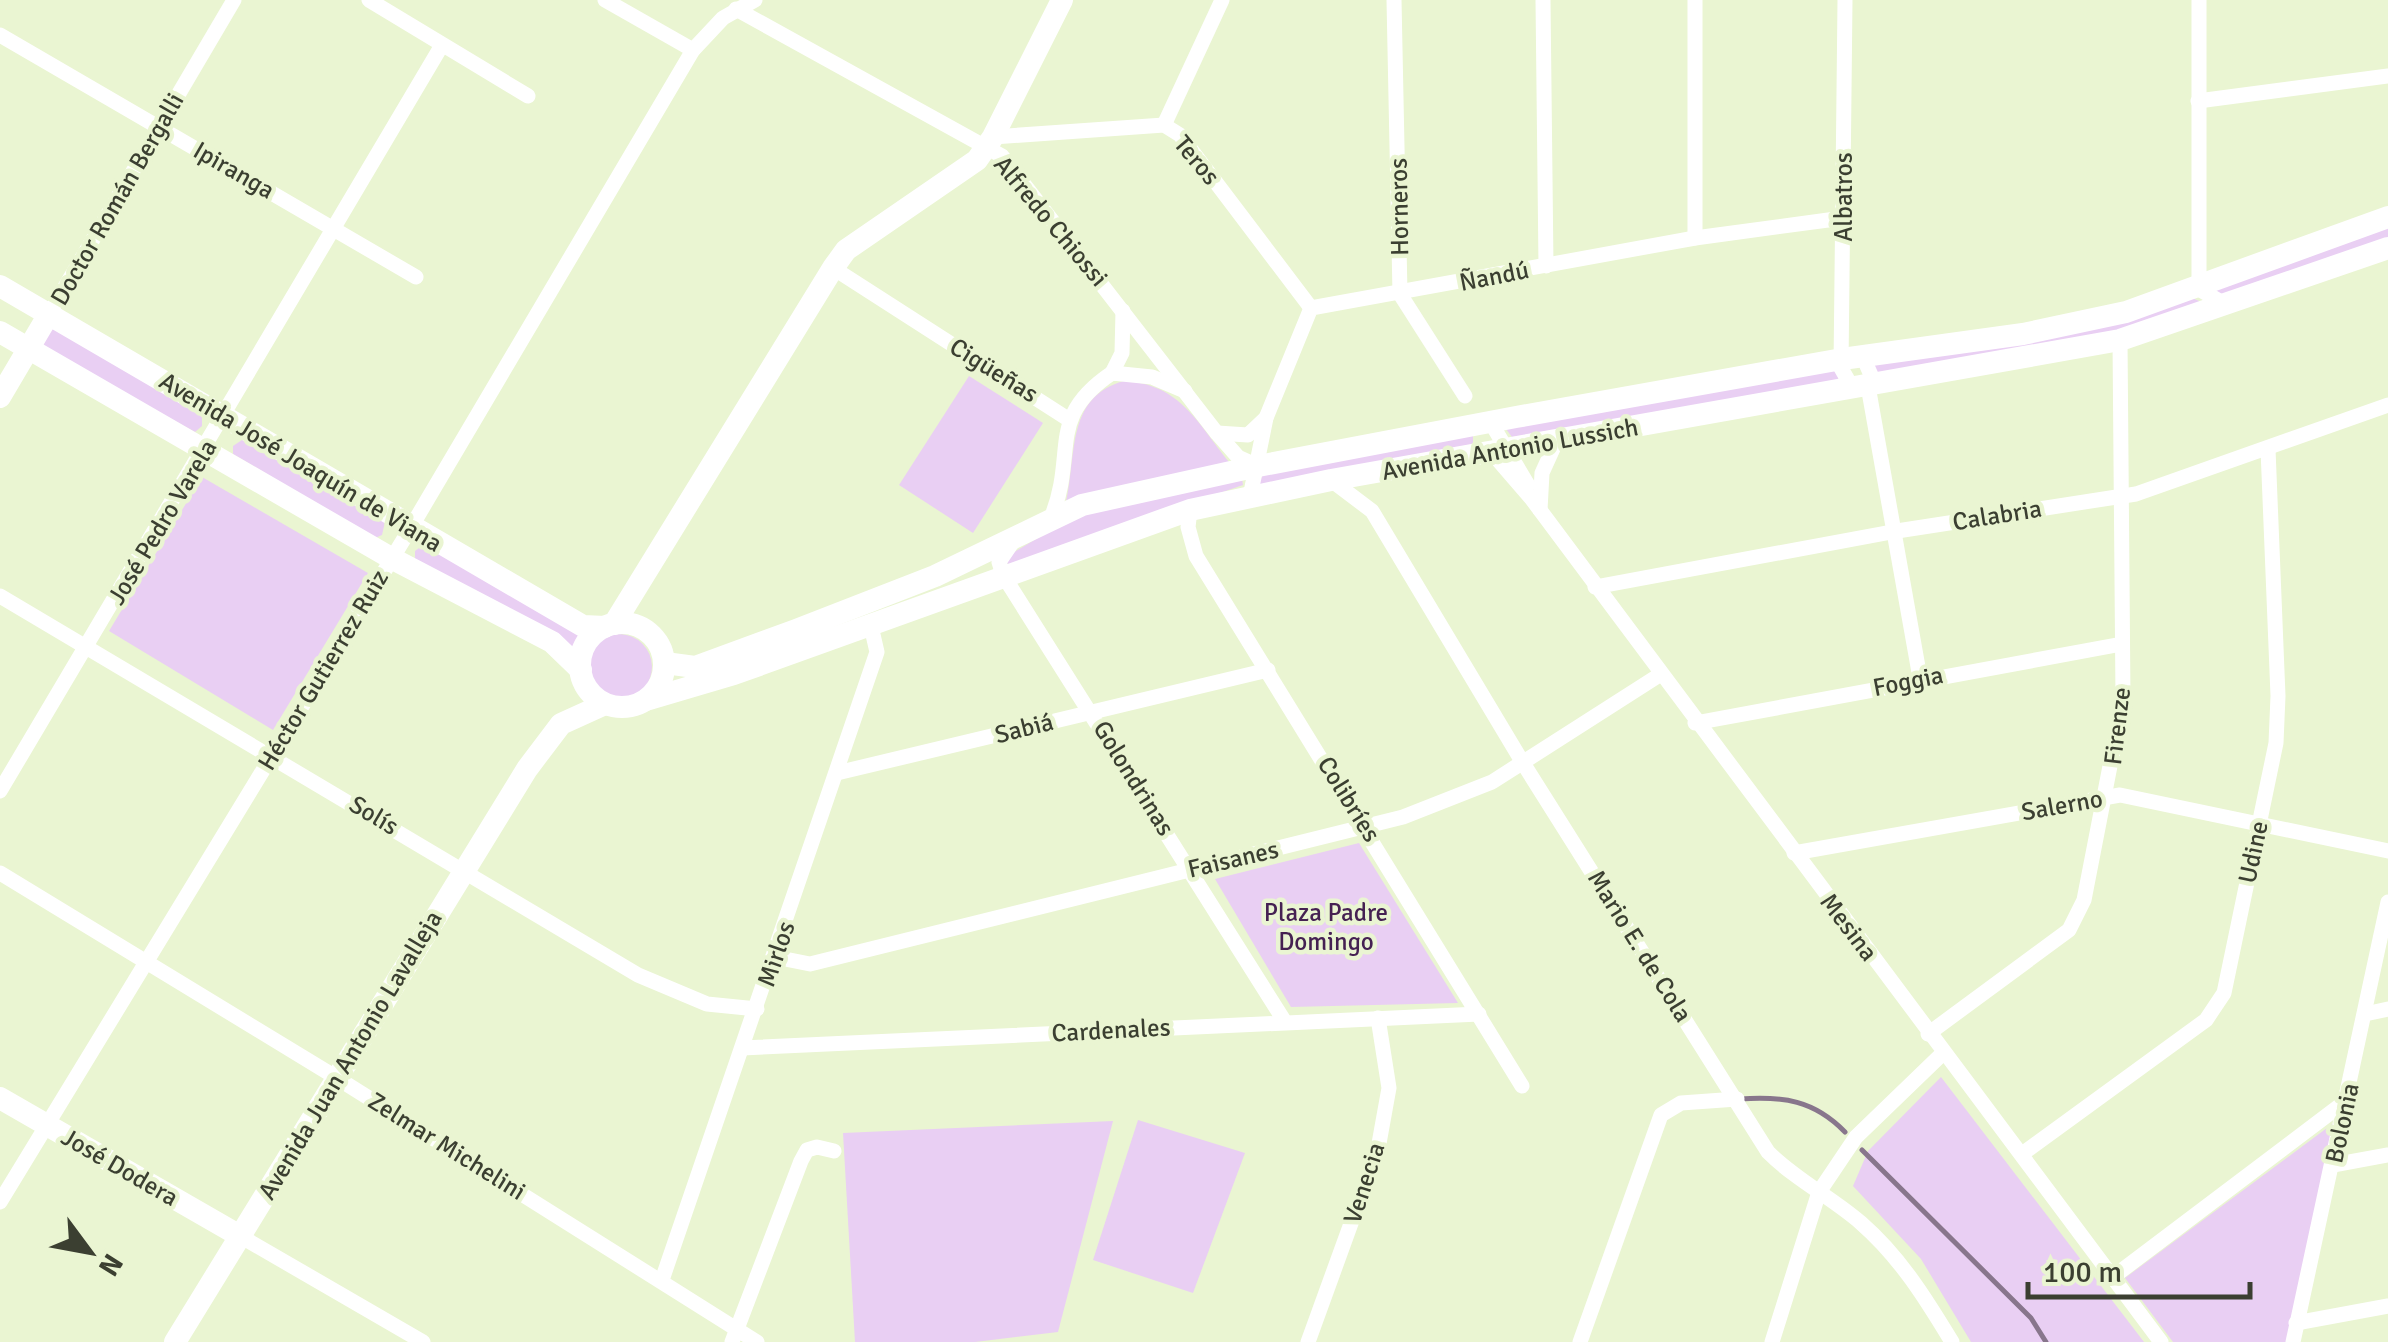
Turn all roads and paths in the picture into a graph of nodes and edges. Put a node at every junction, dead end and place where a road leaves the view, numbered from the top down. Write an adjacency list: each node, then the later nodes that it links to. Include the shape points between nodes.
1 (234, 0): 20 (street, Doctor Román Bergalli)
2 (369, 0): 14 (street)
3 (605, 0): 15 (street)
4 (755, 0): 12 (street, Héctor Gutierrez Ruiz)
5 (1062, 0): 21 (main road)
6 (1222, 0): 19 (street, Teros)
7 (1394, 0): 32 (street, Horneros)
8 (1542, 0): 27 (street)
9 (1695, 0): 25 (street)
10 (1846, 0): 22 (street, Albatros)
11 (2199, 0): 18 (street)
12 (736, 9): 15 (street, Héctor Gutierrez Ruiz); 21 (street, Alfredo Chiossi)
13 (0, 35): 20 (street, Ipiranga)
14 (442, 45): 17 (street); 24 (street, José Pedro Varela)
15 (694, 50): 65 (street, Héctor Gutierrez Ruiz)
16 (2388, 76): 18 (street)
17 (528, 96)
18 (2198, 102): 31 (street)
19 (1164, 125): 21 (street); 35 (street, Teros, via 1180,135)
20 (158, 126): 24 (street, Ipiranga); 36 (street, Doctor Román Bergalli)
21 (990, 142): 28 (main road, via 977,160 846,250); 34 (street, Alfredo Chiossi)
22 (1843, 218): 25 (street, Ñandú); 40 (street, Albatros)
23 (2388, 218): 31 (main road, Avenida Antonio Lussich)
24 (335, 229): 29 (street, Ipiranga); 47 (street, José Pedro Varela)
25 (1695, 238): 27 (street, Ñandú)
26 (2388, 248): 33 (main road, Avenida Antonio Lussich)
27 (1546, 266): 32 (street, Ñandú)
28 (833, 268): 49 (street, Cigüeñas); 68 (main road)
29 (416, 277)
30 (0, 286): 36 (main road, Avenida José Joaquín de Viana)
31 (2199, 289): 33 (street); 40 (main road, Avenida Antonio Lussich, via 2023,334)
32 (1400, 294): 35 (street, Ñandú); 44 (street)
33 (2228, 306): 38 (main road, Avenida Antonio Lussich)
34 (1123, 307): 41 (street, via 1124,342); 43 (street, Alfredo Chiossi)
35 (1311, 308): 48 (street)
36 (50, 314): 39 (main road, Doctor Román Bergalli); 47 (main road, Avenida José Joaquín de Viana)
37 (0, 332): 39 (main road, Avenida José Joaquín de Viana)
38 (2120, 340): 42 (main road, Avenida Antonio Lussich); 59 (street, Firenze)
39 (31, 350): 45 (main road, Doctor Román Bergalli); 53 (main road, Avenida José Joaquín de Viana)
40 (1853, 358): 42 (street, via 1871,375); 42 (street, Albatros, via 1843,378); 50 (main road, Avenida Antonio Lussich)
41 (1112, 373): 43 (street, via 1152,377); 49 (street, via 1082,394)
42 (1861, 388): 52 (main road, Avenida Antonio Lussich); 66 (street)
43 (1188, 393): 51 (street, Alfredo Chiossi)
44 (1465, 396)
45 (0, 397)
46 (2388, 405): 54 (street, Calabria)
47 (224, 417): 53 (street, José Pedro Varela); 65 (main road, Avenida José Joaquín de Viana)
48 (1266, 418): 51 (street, via 1248,435); 56 (street)
49 (1068, 419): 64 (street, via 1064,477)
50 (1491, 423): 55 (street, Mesina); 56 (main road, Avenida Antonio Lussich)
51 (1216, 432): 56 (street, Alfredo Chiossi, via 1238,457)
52 (1558, 440): 55 (main road, Avenida Antonio Lussich); 61 (street)
53 (205, 449): 69 (main road, Avenida José Joaquín de Viana); 77 (street, José Pedro Varela)
54 (2268, 449): 59 (street, Calabria); 93 (street, Udine, via 2278,696)
55 (1500, 452): 57 (main road, Avenida Antonio Lussich); 61 (street, Mesina)
56 (1258, 466): 60 (street); 64 (main road, Avenida Antonio Lussich)
57 (1386, 472): 58 (main road, Avenida Antonio Lussich); 63 (street, via 1374,490)
58 (1331, 480): 60 (main road, Avenida Antonio Lussich); 63 (street, Mario E. de Cola)
59 (2122, 495): 66 (street, Calabria); 76 (street, Firenze)
60 (1250, 497): 62 (main road, Avenida Antonio Lussich)
61 (1535, 504): 71 (street, Mesina)
62 (1190, 510): 70 (main road, Avenida Antonio Lussich); 79 (street, Colibríes, via 1196,556)
63 (1372, 511): 88 (street, Mario E. de Cola)
64 (1051, 518): 67 (main road, Avenida Antonio Lussich)
65 (410, 529): 69 (street, Héctor Gutierrez Ruiz); 73 (main road, Avenida José Joaquín de Viana, via 583,626)
66 (1897, 531): 71 (street, Calabria); 82 (street)
67 (1016, 538): 70 (street, via 999,562); 78 (main road, Avenida Antonio Lussich, via 729,655 695,667)
68 (664, 544): 73 (main road); 75 (main road, via 640,605)
69 (391, 558): 80 (main road, Avenida José Joaquín de Viana, via 552,642); 87 (street, Héctor Gutierrez Ruiz)
70 (1004, 575): 74 (main road, Avenida Antonio Lussich); 85 (street, Golondrinas)
71 (1595, 588): 81 (street, Mesina)
72 (0, 596): 77 (street, Solís)
73 (609, 625): 75 (main road); 80 (main road, via 583,650)
74 (871, 626): 83 (main road, Avenida Antonio Lussich); 90 (street, Mirlos, via 877,652)
75 (646, 630): 78 (main road)
76 (2122, 644): 82 (street, Foggia); 92 (street, Firenze, via 2123,699)
77 (88, 646): 87 (street, Solís); 91 (street, José Pedro Varela)
78 (665, 662): 83 (main road, via 657,690)
79 (1268, 670): 85 (street, Sabiá); 94 (street, Colibríes)
80 (581, 671): 84 (main road, via 587,688); 89 (main road, Avenida Juan Antonio Lavalleja)
81 (1661, 674): 86 (street, Mesina); 88 (street, Faisanes)
82 (1920, 678): 86 (street, Foggia)
83 (646, 700): 84 (main road)
84 (606, 704): 89 (main road, Avenida Juan Antonio Lavalleja, via 571,716)
85 (1092, 711): 90 (street, Sabiá); 98 (street, Golondrinas)
86 (1695, 722): 96 (street, Mesina)
87 (271, 753): 97 (street, Solís); 102 (street, Héctor Gutierrez Ruiz)
88 (1522, 763): 94 (street, Faisanes, via 1461,797); 115 (street, Mario E. de Cola)
89 (527, 769): 97 (main road, Avenida Juan Antonio Lavalleja)
90 (837, 773): 101 (street, Mirlos)
91 (0, 791)
92 (2106, 797): 93 (street, Salerno); 96 (street, Salerno); 109 (street, Firenze, via 2084,900 2069,930)
93 (2259, 825): 95 (street, Salerno); 119 (street, Udine, via 2218,1008)
94 (1366, 828): 98 (street, Faisanes); 105 (street, Colibríes)
95 (2388, 851)
96 (1794, 853): 109 (street, Mesina)
97 (464, 869): 103 (street, Solís, via 679,996); 112 (main road, Avenida Juan Antonio Lavalleja)
98 (1191, 869): 101 (street, Faisanes, via 810,964); 108 (street, Golondrinas)
99 (0, 873): 102 (street, Zelmar Michelini)
100 (2388, 902): 106 (street, Bolonia)
101 (775, 957): 103 (street, Mirlos)
102 (146, 962): 112 (street, Zelmar Michelini); 117 (street, Héctor Gutierrez Ruiz)
103 (757, 1008): 110 (street, Mirlos)
104 (2388, 1009): 106 (street)
105 (1479, 1014): 107 (street, Cardenales); 113 (street, Colibríes)
106 (2365, 1014): 116 (street, Bolonia)
107 (1378, 1018): 108 (street, Cardenales); 134 (street, Venecia, via 1388,1088 1378,1148)
108 (1285, 1022): 110 (street, Cardenales)
109 (1928, 1034): 111 (street, Mesina)
110 (742, 1048): 126 (street, Mirlos)
111 (1942, 1054): 119 (street, Mesina); 122 (street, via 1856,1138)
112 (337, 1078): 124 (main road, Avenida Juan Antonio Lavalleja); 126 (street, Zelmar Michelini)
113 (1522, 1086)
114 (0, 1098): 117 (main road, José Dodera)
115 (1737, 1100): 122 (street, Mario E. de Cola, via 1768,1152); 135 (street, via 1680,1103 1662,1115)
116 (2346, 1100): 121 (street, Bolonia); 125 (street)
117 (48, 1126): 123 (street, Héctor Gutierrez Ruiz); 124 (main road, José Dodera)
118 (834, 1151): 130 (street, via 807,1150 801,1161)
119 (2022, 1154): 125 (street, Mesina)
120 (2388, 1155): 121 (street)
121 (2333, 1165): 129 (street, Bolonia)
122 (1819, 1192): 128 (street, Mario E. de Cola, via 1902,1263); 136 (street)
123 (0, 1202)
124 (240, 1236): 131 (main road, Avenida Juan Antonio Lavalleja); 132 (street)
125 (2112, 1277): 139 (street, Mesina)
126 (662, 1280): 130 (street, Zelmar Michelini)
127 (2388, 1306): 129 (street)
128 (1941, 1323): 137 (street); 138 (street, Mario E. de Cola)
129 (2296, 1323): 140 (street, Bolonia)
130 (734, 1336): 133 (street, Zelmar Michelini)
131 (175, 1342)
132 (423, 1342)
133 (757, 1342)
134 (1308, 1342)
135 (1580, 1342)
136 (1772, 1342)
137 (1936, 1342)
138 (1952, 1342)
139 (2161, 1342)
140 (2292, 1342)

